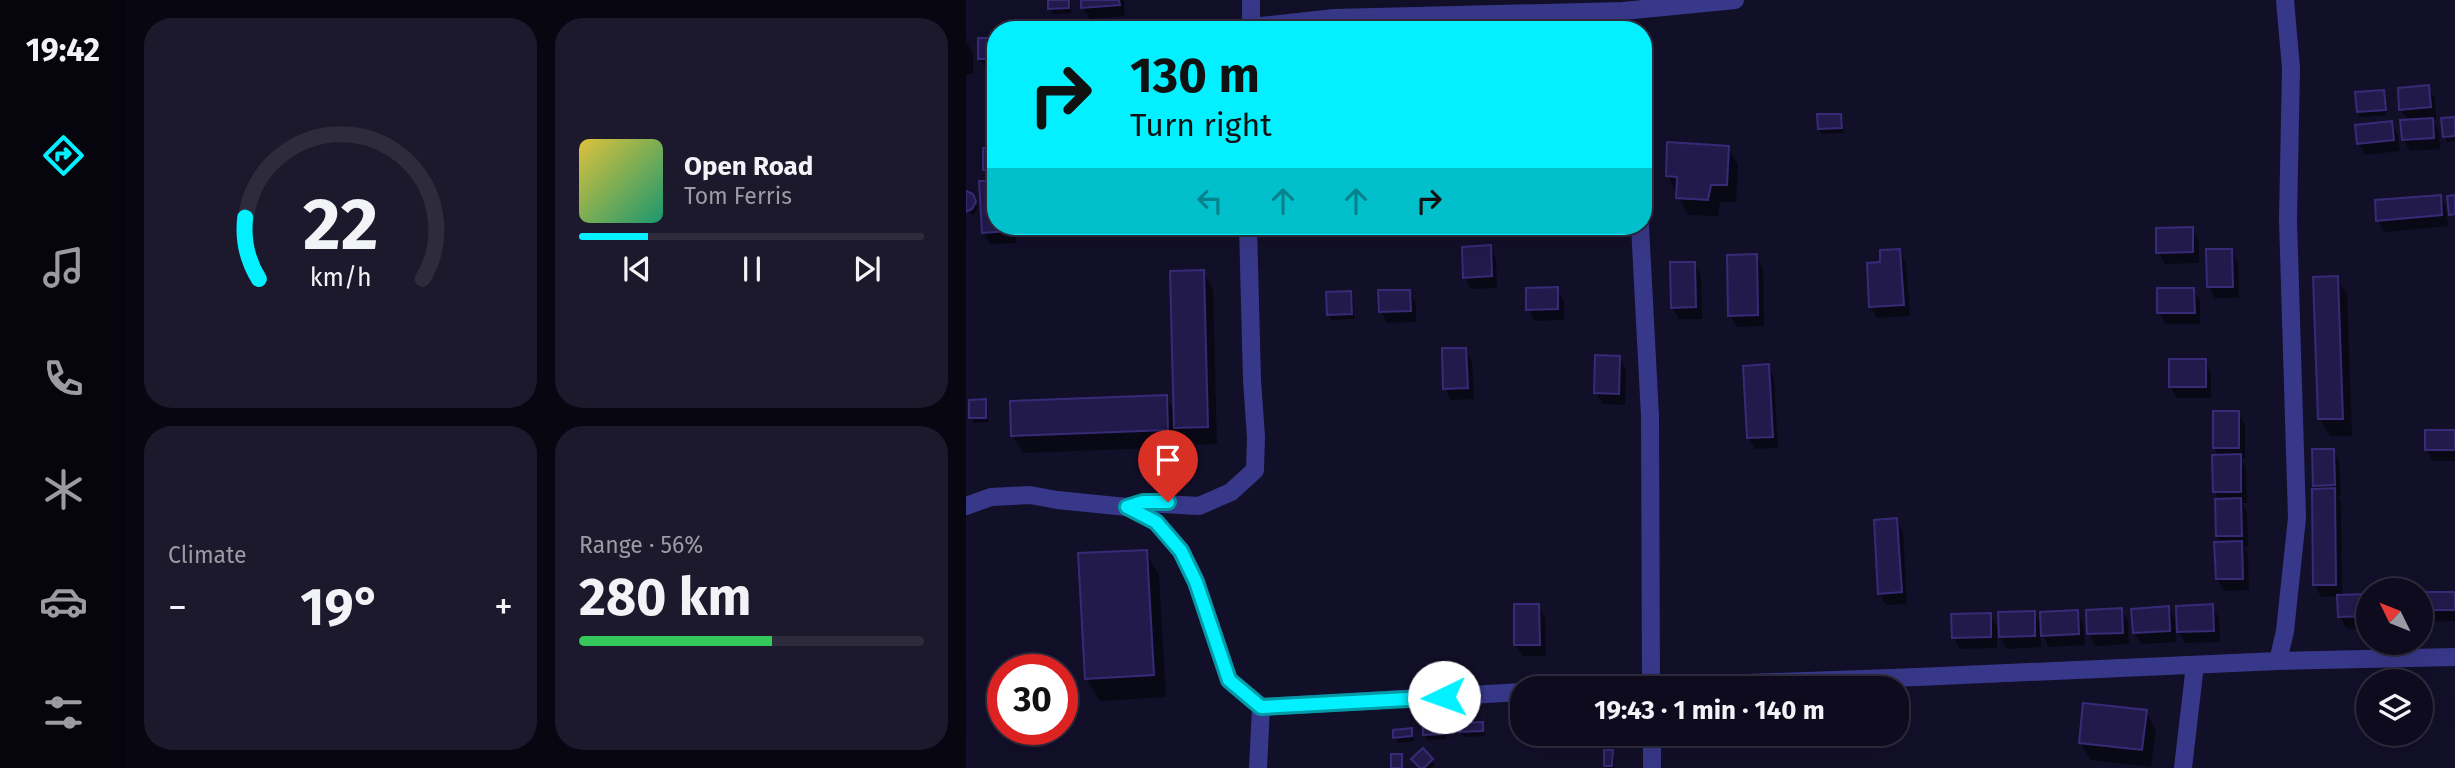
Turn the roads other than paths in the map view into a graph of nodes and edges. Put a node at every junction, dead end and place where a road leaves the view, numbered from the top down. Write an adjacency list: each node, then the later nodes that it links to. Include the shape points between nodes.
1 (1251, 0): 5 (street)
2 (1735, 0): 4 (street)
3 (2285, 0): 12 (street, via 2291,68 2288,220 2297,518)
4 (1622, 5): 6 (street)
5 (1251, 21)
6 (1309, 21)
7 (1248, 235): 10 (street, via 1255,470 1231,492 1199,506 1143,502)
8 (1640, 235): 14 (street, via 1650,416)
9 (966, 506): 10 (street, via 991,497 1030,495)
10 (1127, 507): 17 (street, via 1156,522 1181,551 1229,680)
11 (2455, 657): 12 (street)
12 (2278, 661): 13 (street)
13 (2195, 665): 15 (street); 21 (street)
14 (1651, 676)
15 (1909, 677)
16 (1510, 693): 17 (street)
17 (1261, 707): 19 (street)
18 (1652, 746): 20 (street)
19 (1258, 768)
20 (1652, 768)
21 (2183, 768)

